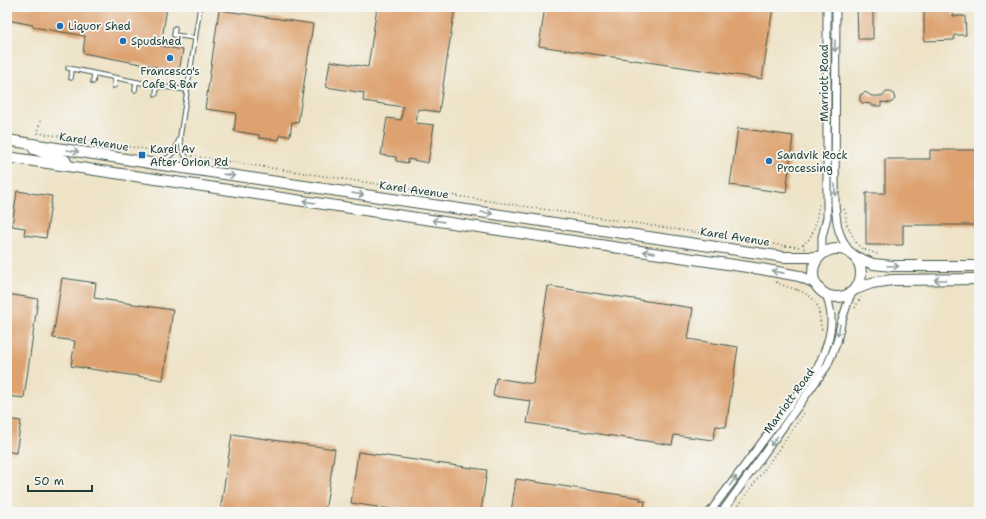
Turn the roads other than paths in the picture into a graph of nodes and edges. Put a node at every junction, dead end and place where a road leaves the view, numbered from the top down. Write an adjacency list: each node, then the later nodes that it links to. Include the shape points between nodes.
1 (200, 7): 5 (lane)
2 (828, 7): 25 (street, Marriott Road, via 827,217)
3 (836, 7): 24 (street, Marriott Road, one-way to 24, via 835,204 838,233)
4 (175, 28): 5 (lane, via 174,35)
5 (196, 38): 16 (lane)
6 (68, 68): 7 (lane)
7 (72, 70): 8 (lane); 9 (lane)
8 (94, 74): 10 (lane); 11 (lane)
9 (71, 78)
10 (115, 78): 12 (lane); 13 (lane)
11 (93, 82)
12 (136, 82): 14 (lane); 15 (lane)
13 (114, 86)
14 (157, 86): 16 (lane); 17 (lane)
15 (135, 90)
16 (187, 90): 18 (lane)
17 (156, 94)
18 (180, 137): 21 (lane, via 171,157); 23 (lane, via 184,155)
19 (9, 140): 21 (main road, Karel Avenue, one-way to 21); 22 (main road, via 65,160)
20 (7, 157): 22 (main road)
21 (156, 164): 23 (main road, Karel Avenue)
22 (68, 166): 28 (main road, one-way to 22, via 799,276 761,269)
23 (197, 170): 25 (main road, Karel Avenue, one-way to 25, via 784,257)
24 (853, 254): 25 (main road, Karel Avenue, via 844,249 836,249); 26 (main road, Karel Avenue, one-way to 26, via 873,264 893,266); 29 (main road, via 862,269 862,276)
25 (821, 255): 28 (main road, via 813,270)
26 (979, 266)
27 (979, 279): 29 (main road, one-way to 29, via 892,280 872,283)
28 (815, 283): 30 (main road)
29 (853, 291): 30 (main road, via 839,297); 32 (street, Marriott Road, one-way to 32, via 827,366)
30 (827, 295): 31 (street, Marriott Road, one-way to 30, via 818,366 828,339 831,316)
31 (710, 512)
32 (722, 512)

